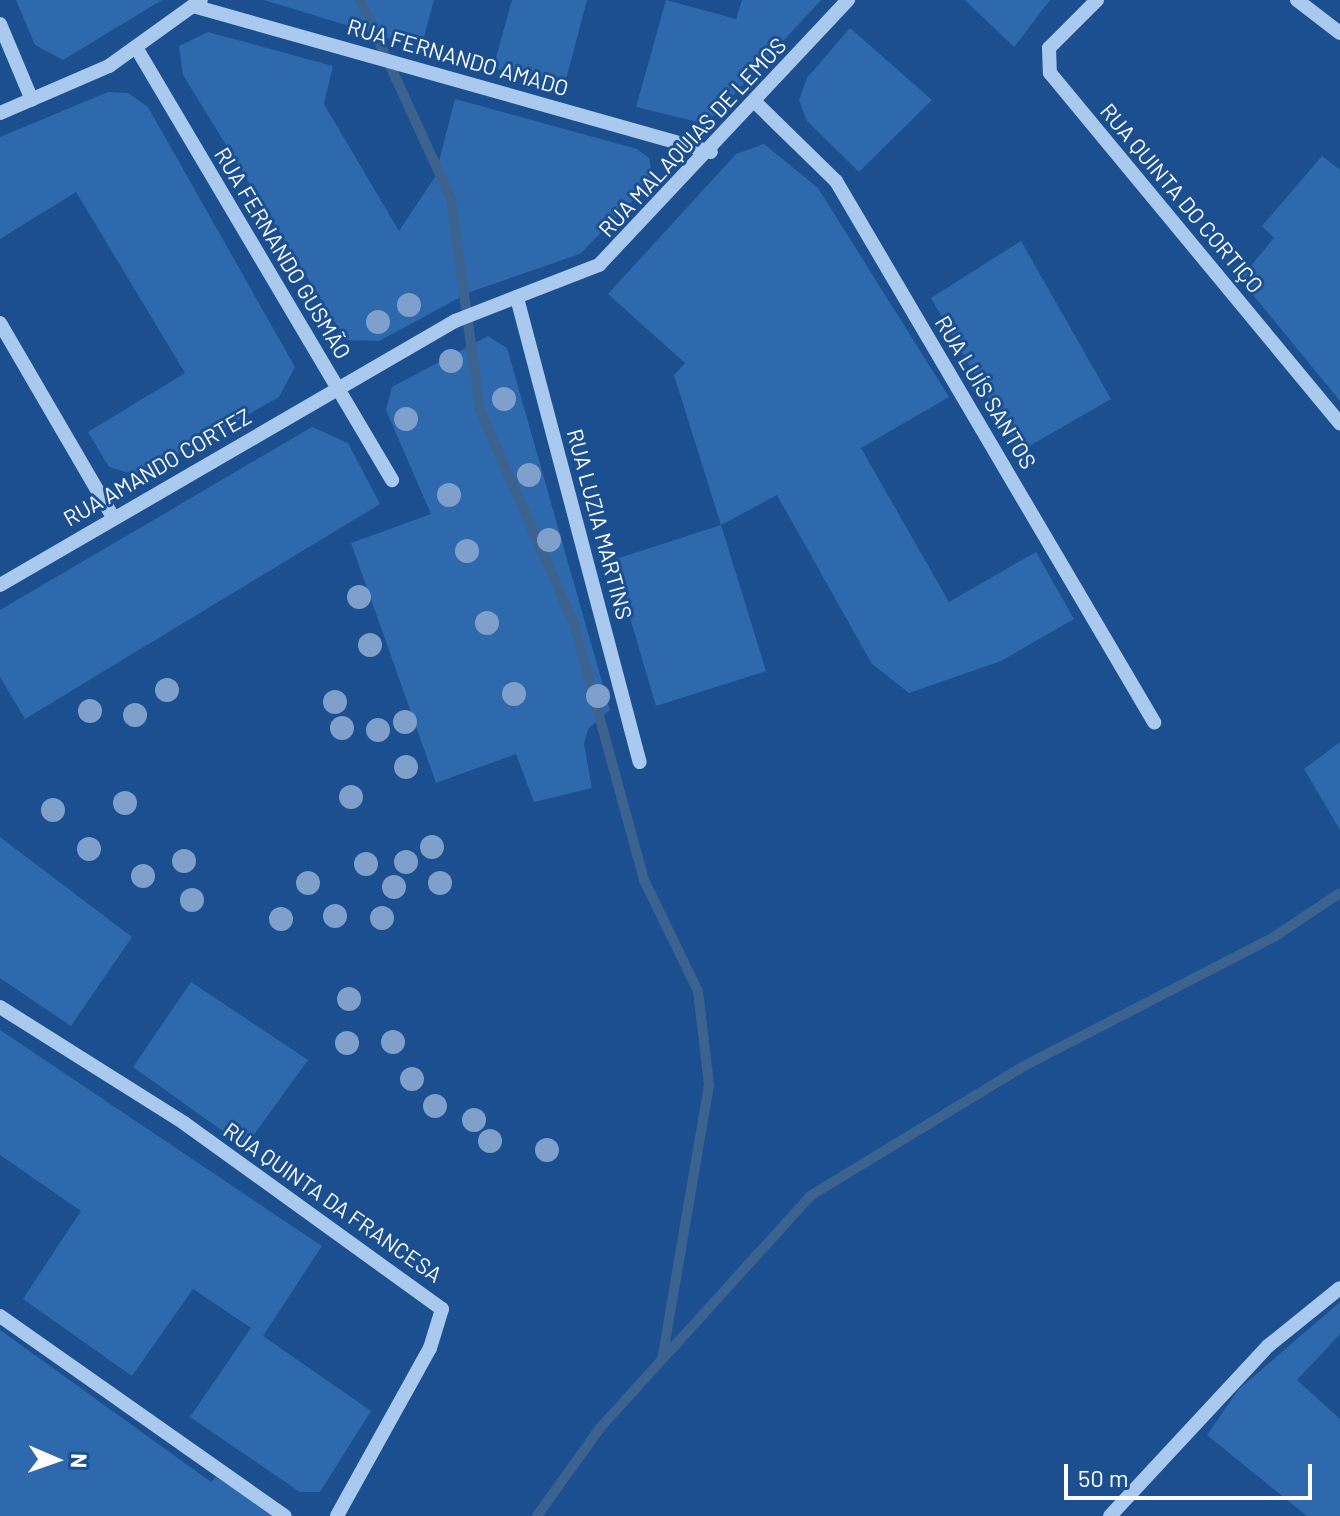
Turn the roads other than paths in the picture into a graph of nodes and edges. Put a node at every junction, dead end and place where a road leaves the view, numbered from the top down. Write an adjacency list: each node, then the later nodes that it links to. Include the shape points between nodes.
1 (848, 0): 9 (street, RUA MALAQUIAS DE LEMOS)
2 (1097, 0): 15 (street, RUA QUINTA DO CORTIÇO, via 1049,48 1050,73)
3 (1297, 0): 6 (street)
4 (197, 3): 7 (street); 11 (street, RUA FERNANDO AMADO)
5 (0, 24): 8 (street)
6 (1340, 33)
7 (137, 49): 8 (street); 14 (street, RUA FERNANDO GUSMÃO)
8 (32, 100): 10 (street)
9 (756, 103): 11 (street, RUA MALAQUIAS DE LEMOS); 19 (street, RUA LUÍS SANTOS, via 836,181)
10 (0, 113)
11 (711, 152): 12 (street, RUA MALAQUIAS DE LEMOS, via 621,248 571,280)
12 (517, 298): 14 (street, RUA MALAQUIAS DE LEMOS, via 455,321); 20 (street, RUA LUZIA MARTINS)
13 (0, 323): 17 (street)
14 (337, 387): 16 (street, RUA FERNANDO GUSMÃO); 17 (street, RUA AMANDO CORTEZ)
15 (1340, 424)
16 (392, 480)
17 (113, 517): 18 (street, RUA AMANDO CORTEZ)
18 (0, 585)
19 (1154, 722)
20 (640, 762)
21 (0, 1007): 25 (street, RUA QUINTA DA FRANCESA, via 184,1123 442,1309 430,1348)
22 (1340, 1288): 26 (street, via 1257,1357)
23 (0, 1316): 24 (street)
24 (285, 1516)
25 (337, 1516)
26 (1110, 1516)

